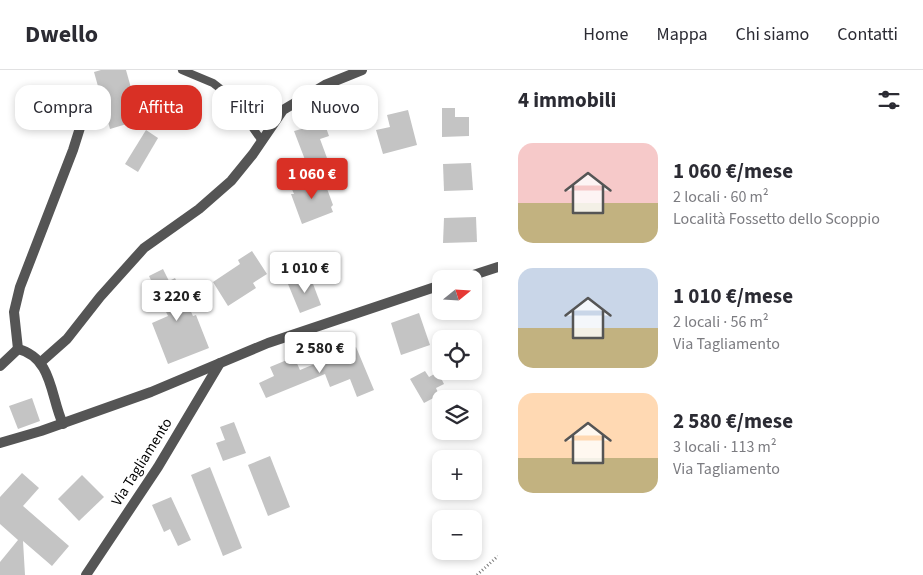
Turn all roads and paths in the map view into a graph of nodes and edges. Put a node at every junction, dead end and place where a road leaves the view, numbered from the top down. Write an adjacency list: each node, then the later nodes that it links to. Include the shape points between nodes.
1 (182, 70): 4 (lane, via 213,83 231,97)
2 (362, 70): 4 (street, via 289,105 278,115)
3 (79, 130): 8 (street, via 20,287 14,322)
4 (262, 141): 9 (street, via 219,193 132,261 67,338)
5 (498, 267): 6 (street)
6 (482, 272)
7 (432, 288): 10 (street, via 268,343)
8 (18, 349): 9 (street); 11 (street)
9 (41, 362): 12 (street)
10 (220, 363): 12 (street); 15 (street, Via Tagliamento)
11 (0, 366)
12 (63, 424): 13 (street)
13 (0, 443)
14 (498, 556): 16 (path)
15 (86, 575)
16 (477, 575)

